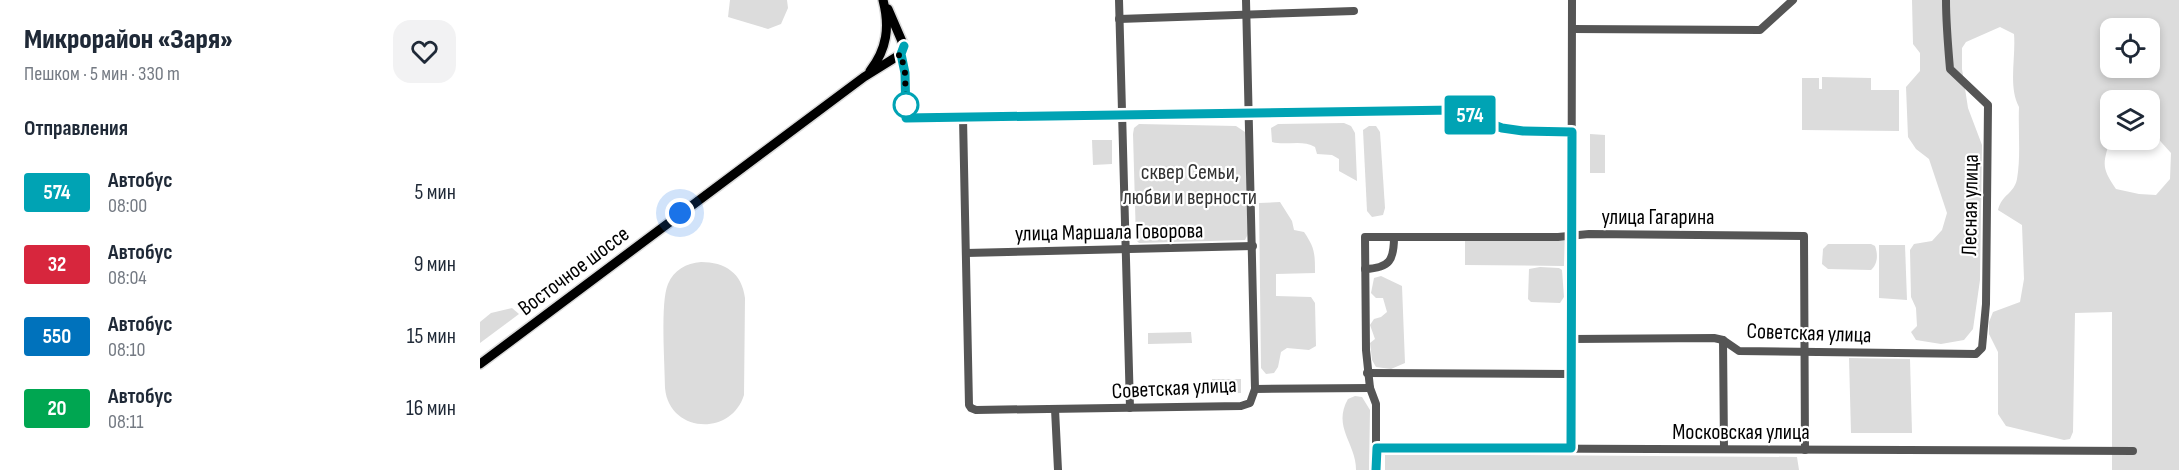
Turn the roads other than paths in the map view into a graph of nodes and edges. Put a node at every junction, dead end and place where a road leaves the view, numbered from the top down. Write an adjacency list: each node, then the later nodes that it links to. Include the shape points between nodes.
1 (884, 0): 11 (main road, Восточное шоссе); 12 (main road, Восточное шоссе)
2 (1119, 0): 9 (street)
3 (1246, 0): 8 (street)
4 (1572, 0): 10 (street)
5 (1793, 0): 10 (street, via 1760,30)
6 (1946, 0): 27 (street, Лесная улица, via 1950,69 1988,105 1986,304 1982,348)
7 (1354, 11): 8 (street)
8 (1246, 14): 9 (street); 14 (street)
9 (1119, 19): 15 (street)
10 (1572, 29): 17 (street)
11 (885, 44): 12 (main road, via 889,56); 12 (main road, via 899,39); 13 (main road, Восточное шоссе)
12 (901, 52): 13 (main road, Восточное шоссе); 16 (street, via 906,118)
13 (864, 77): 28 (main road, Восточное шоссе)
14 (1249, 113): 15 (street); 17 (street, via 1455,110 1502,128); 20 (street)
15 (1122, 115): 16 (street); 21 (street)
16 (963, 118): 22 (street)
17 (1572, 132): 18 (street)
18 (1572, 236): 19 (street, улица Гагарина); 24 (street); 26 (street, улица Гагарина, via 1801,235 1805,238)
19 (1394, 237): 23 (street, via 1389,262); 23 (street, улица Гагарина, via 1365,237)
20 (1253, 246): 21 (street, улица Маршала Говорова); 32 (street)
21 (1126, 249): 22 (street, улица Маршала Говорова); 33 (street)
22 (966, 253): 34 (street, Советская улица, via 969,405 976,410)
23 (1365, 269): 29 (street)
24 (1572, 339): 25 (street, Советская улица); 30 (street)
25 (1723, 340): 26 (street, Советская улица, via 1738,351); 37 (street)
26 (1805, 352): 27 (street, Советская улица); 38 (street)
27 (1976, 354)
28 (480, 364)
29 (1367, 373): 30 (street); 31 (street)
30 (1571, 374): 36 (street)
31 (1370, 388): 32 (street, Советская улица); 35 (street, via 1377,404)
32 (1256, 389): 33 (street, Советская улица, via 1250,403 1241,406)
33 (1130, 408): 34 (street, Советская улица)
34 (1055, 409): 40 (street)
35 (1377, 448): 36 (street, Московская улица); 41 (street)
36 (1571, 448): 37 (street, Московская улица)
37 (1724, 449): 38 (street, Московская улица)
38 (1805, 450): 39 (street, Московская улица)
39 (2133, 451)
40 (1058, 470)
41 (1376, 470)

